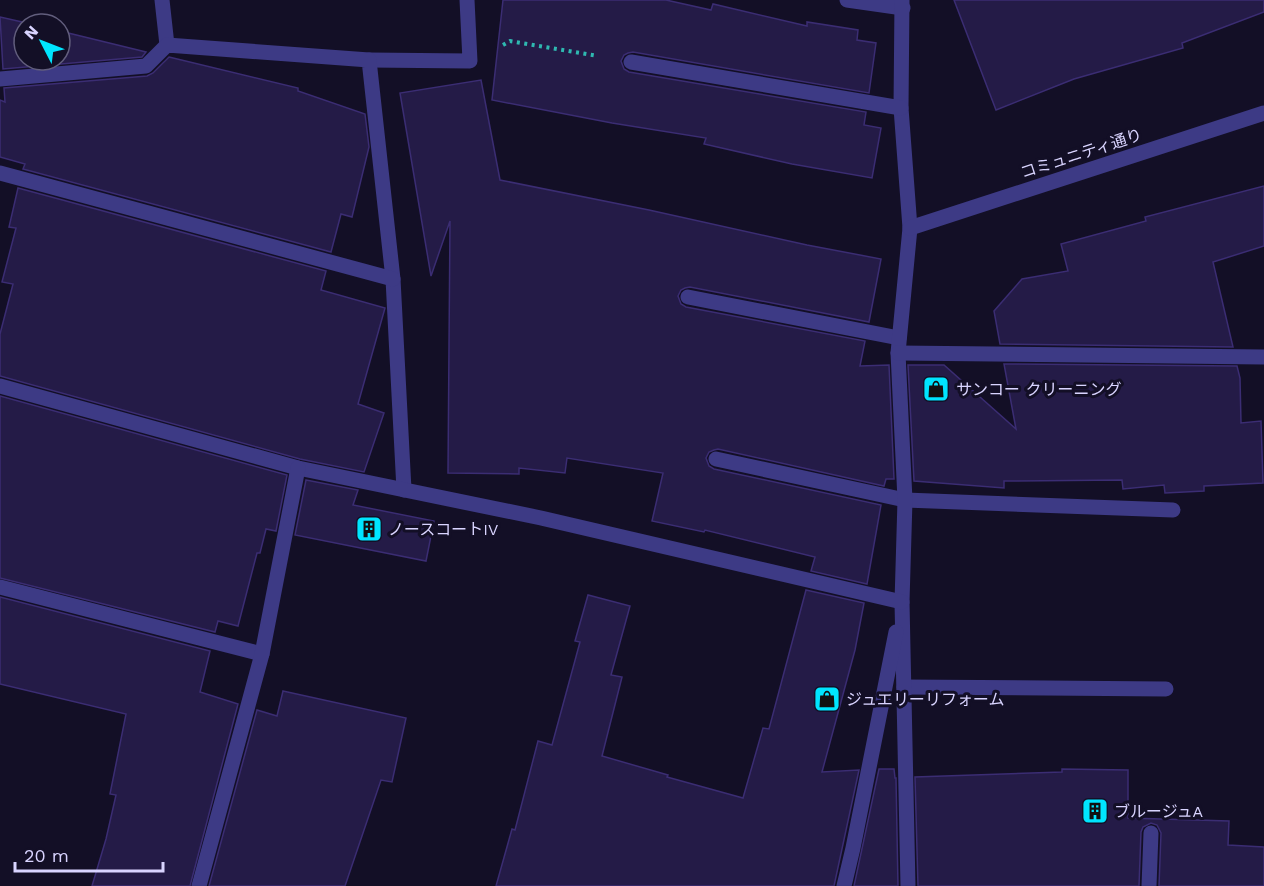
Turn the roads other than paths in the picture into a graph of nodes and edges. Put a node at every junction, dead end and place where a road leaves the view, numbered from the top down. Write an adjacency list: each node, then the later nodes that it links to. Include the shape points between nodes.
1 (162, 0): 5 (street)
2 (467, 0): 6 (street, via 470,62)
3 (847, 0): 4 (street)
4 (902, 4): 9 (street)
5 (167, 45): 6 (street); 8 (street, via 146,66)
6 (369, 60): 13 (street)
7 (632, 62): 9 (street)
8 (0, 79)
9 (901, 108): 12 (street)
10 (1264, 113): 12 (street, コミュニティ通り)
11 (0, 173): 13 (street)
12 (910, 228): 15 (street)
13 (393, 279): 20 (street)
14 (687, 297): 15 (street)
15 (899, 345): 16 (street); 21 (street)
16 (1264, 357)
17 (0, 386): 19 (street)
18 (716, 459): 21 (street)
19 (298, 468): 20 (street); 25 (street)
20 (404, 490): 24 (street)
21 (904, 500): 22 (street); 24 (street)
22 (1173, 510)
23 (0, 587): 25 (street)
24 (902, 602): 26 (street); 30 (street)
25 (262, 654): 29 (street)
26 (904, 687): 27 (street); 31 (street)
27 (1166, 689)
28 (1151, 833): 32 (street)
29 (199, 886)
30 (844, 886)
31 (908, 886)
32 (1149, 886)

